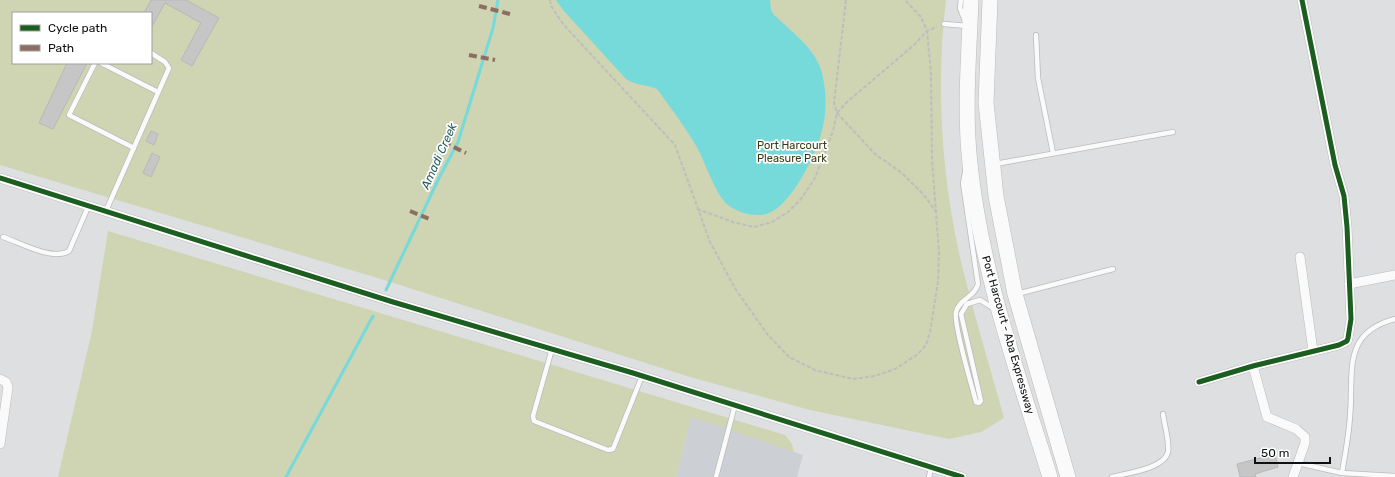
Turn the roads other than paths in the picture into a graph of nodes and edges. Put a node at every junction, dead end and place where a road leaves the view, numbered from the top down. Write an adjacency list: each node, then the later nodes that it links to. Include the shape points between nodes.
1 (961, 0): 6 (lane, via 963,19)
2 (971, 0): 6 (highway, Port Harcourt - Aba Expressway)
3 (990, 0): 16 (highway, Port Harcourt - Aba Expressway, via 986,103)
4 (1302, 0): 24 (street, via 1335,165 1344,196)
5 (944, 24): 6 (lane)
6 (970, 26): 15 (highway, Port Harcourt - Aba Expressway)
7 (1036, 35): 14 (lane, via 1038,78)
8 (152, 54): 11 (lane, via 166,62 169,68)
9 (94, 64): 13 (lane, via 69,114)
10 (103, 64): 11 (lane)
11 (158, 92): 13 (lane)
12 (1173, 132): 14 (lane)
13 (134, 148): 19 (lane)
14 (1053, 153): 16 (lane)
15 (969, 160): 26 (highway, Port Harcourt - Aba Expressway, via 984,249); 26 (lane, via 962,183 978,284 977,291 959,306 956,320 976,402 979,403 981,401 961,314 968,304 980,300 990,305)
16 (991, 164): 25 (highway, Port Harcourt - Aba Expressway)
17 (0, 178): 18 (street)
18 (88, 207): 19 (street); 20 (lane, via 69,251 62,255 53,255)
19 (105, 212): 28 (street)
20 (3, 237)
21 (1300, 257): 29 (street)
22 (1113, 270): 25 (lane)
23 (1395, 274): 24 (street)
24 (1349, 284): 29 (street, via 1351,319 1347,341)
25 (1015, 294): 44 (highway, Port Harcourt - Aba Expressway)
26 (1001, 317): 43 (highway, Port Harcourt - Aba Expressway)
27 (1395, 319): 39 (lane, via 1373,326 1363,336 1352,361 1350,416)
28 (552, 349): 31 (street); 31 (lane, via 533,416 534,421 608,450 613,449)
29 (1313, 351): 30 (street)
30 (1253, 366): 33 (street); 37 (street, via 1267,417 1296,429 1305,437)
31 (642, 376): 34 (street)
32 (0, 379): 36 (street, via 6,382 8,387)
33 (1198, 382)
34 (735, 405): 38 (street); 41 (lane)
35 (1163, 414): 45 (lane, via 1168,451 1164,459 1156,466)
36 (0, 444)
37 (1298, 463): 39 (lane); 46 (street)
38 (930, 473): 42 (street)
39 (1342, 473): 40 (lane)
40 (1395, 476)
41 (716, 477)
42 (962, 477)
43 (1050, 477)
44 (1068, 477)
45 (1112, 477)
46 (1292, 477)

